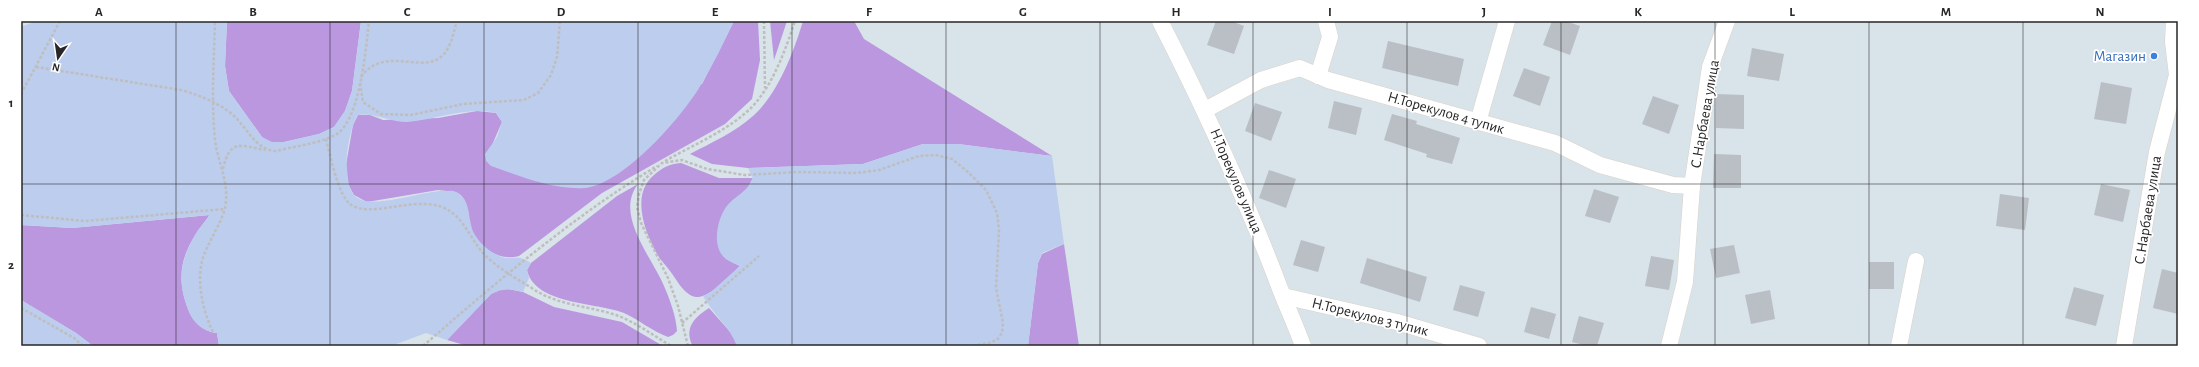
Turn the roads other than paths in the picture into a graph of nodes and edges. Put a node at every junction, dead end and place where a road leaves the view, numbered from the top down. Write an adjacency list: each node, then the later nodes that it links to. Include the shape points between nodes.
1 (1160, 21): 8 (street, Н.Торекулов улица)
2 (1326, 21): 7 (street, via 1330,37)
3 (1507, 21): 9 (street)
4 (1727, 21): 10 (street, С.Нарбаева улица, via 1710,67)
5 (2174, 21): 6 (street, С.Нарбаева улица, via 2173,42)
6 (2178, 75): 17 (street, С.Нарбаева улица, via 2157,152)
7 (1318, 76): 8 (street, Н.Торекулов 4 тупик, via 1300,68 1261,80); 9 (street, Н.Торекулов 4 тупик)
8 (1205, 110): 12 (street, Н.Торекулов улица, via 1257,230)
9 (1478, 122): 10 (street, Н.Торекулов 4 тупик, via 1555,143 1600,166 1673,185)
10 (1692, 186): 15 (street, С.Нарбаева улица, via 1685,282)
11 (1916, 261): 16 (street)
12 (1282, 296): 13 (street, Н.Торекулов улица); 14 (street, Н.Торекулов 3 тупик, via 1398,322)
13 (1302, 346)
14 (1479, 346)
15 (1669, 346)
16 (1899, 346)
17 (2124, 346)

